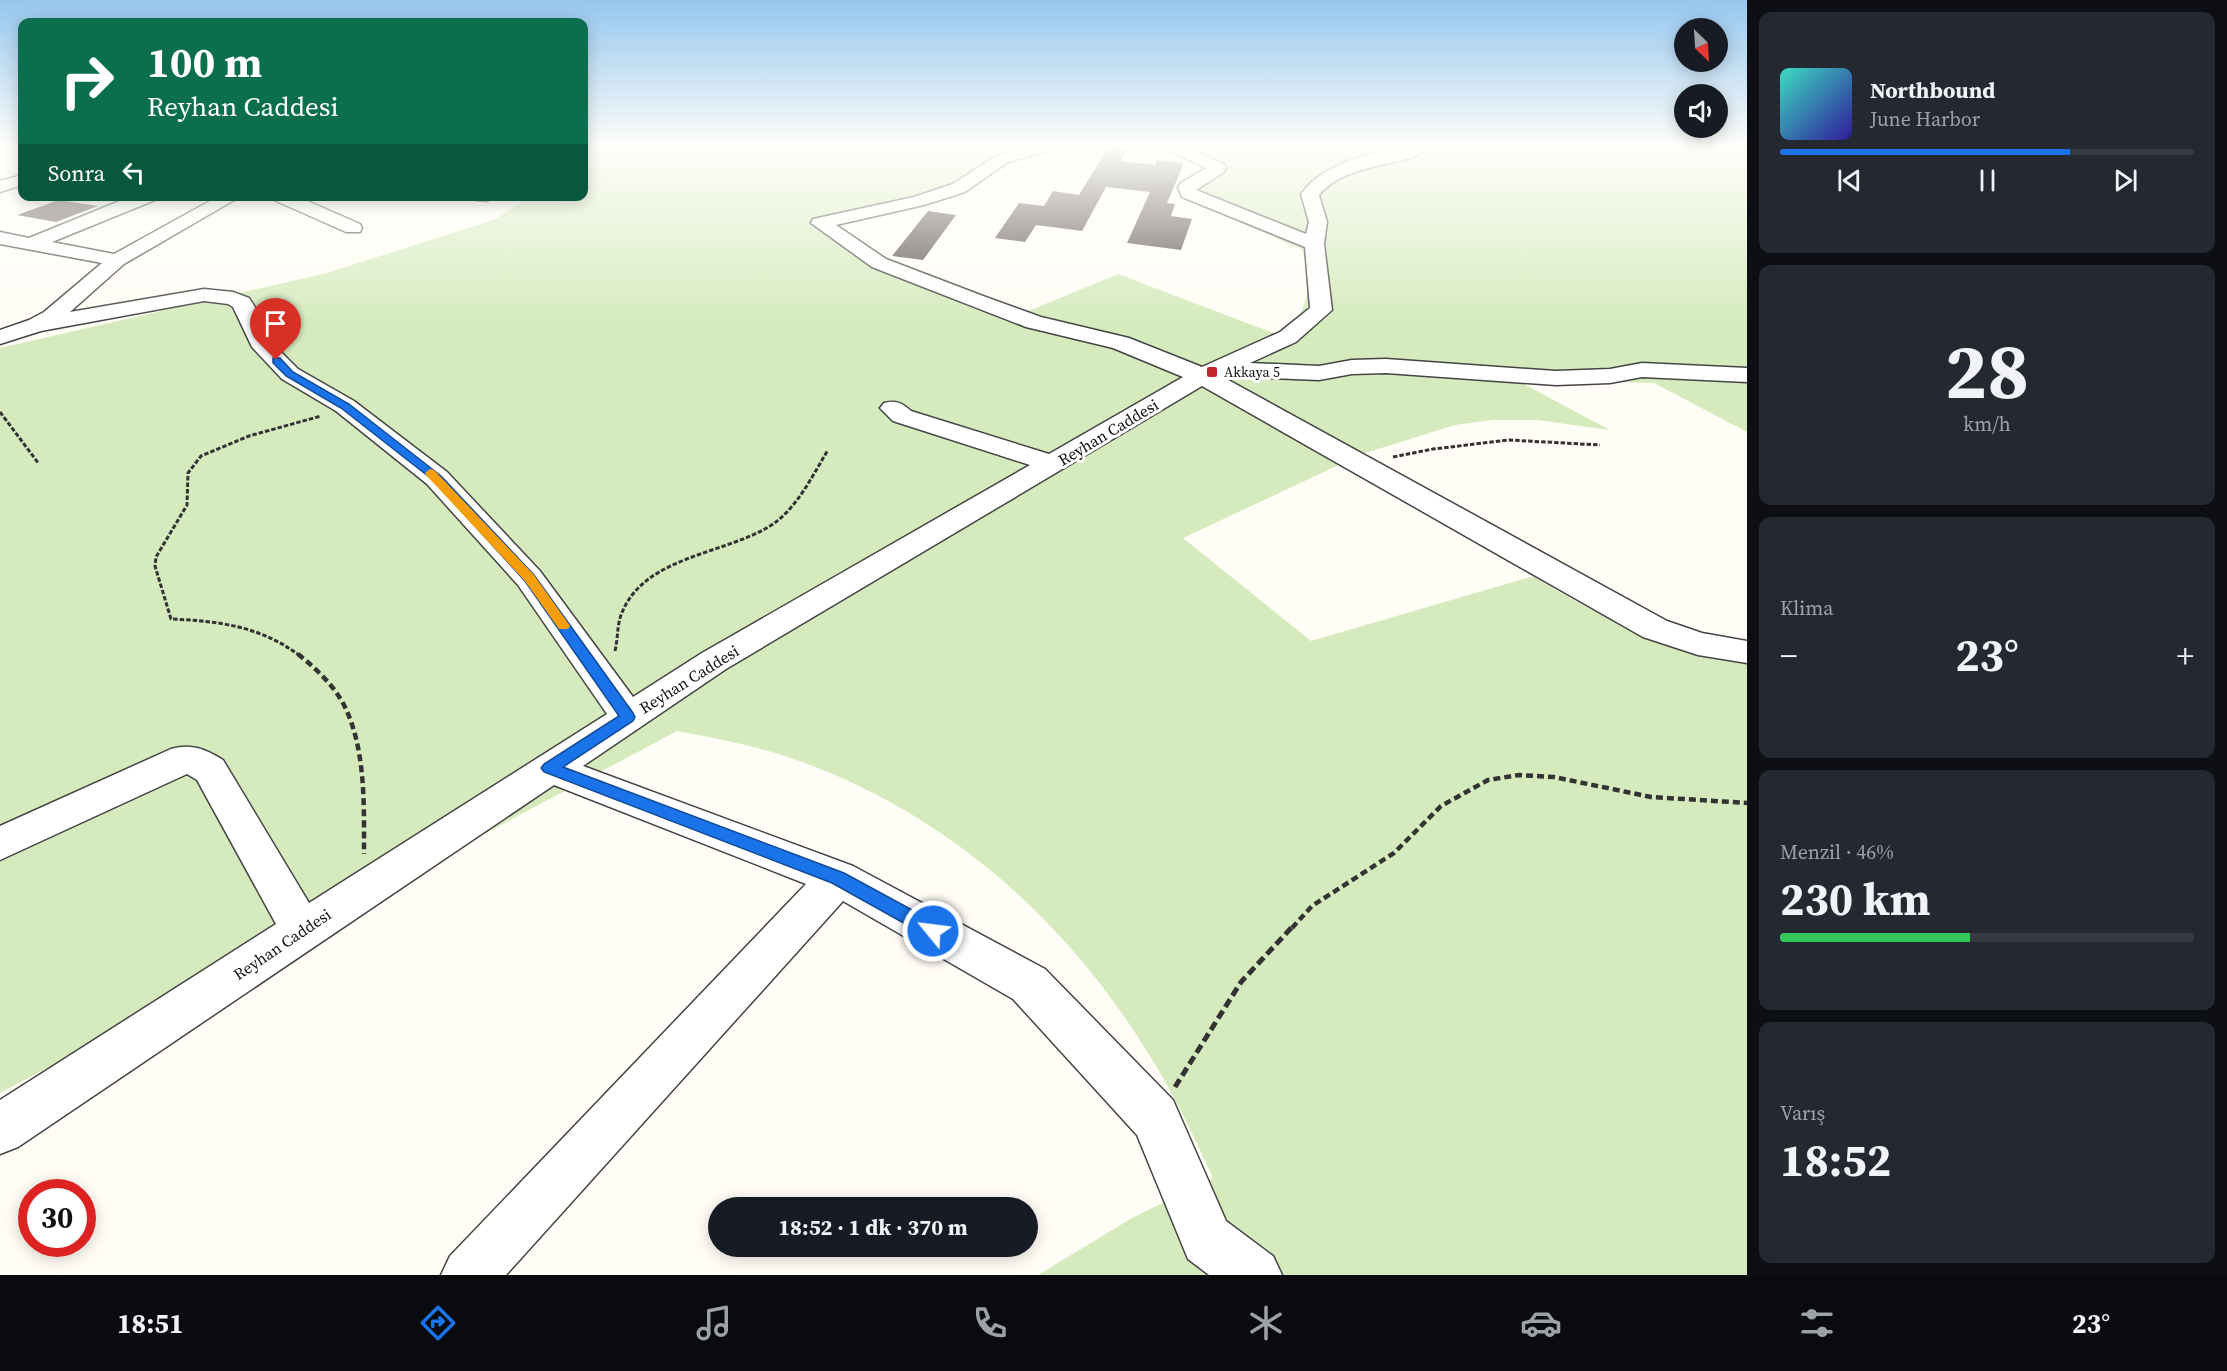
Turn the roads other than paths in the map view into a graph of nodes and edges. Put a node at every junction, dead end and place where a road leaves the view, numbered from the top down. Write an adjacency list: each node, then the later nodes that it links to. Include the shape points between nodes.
1 (115, 208): 9 (street)
2 (212, 208): 11 (street)
3 (306, 208): 7 (street)
4 (889, 208): 14 (street, via 819,223 879,263 975,302)
5 (1224, 208): 10 (street)
6 (1314, 208): 10 (street, via 1318,222)
7 (353, 228)
8 (0, 238): 9 (street)
9 (32, 243): 11 (street)
10 (1314, 244): 14 (street, Reyhan Caddesi, via 1321,310 1288,337)
11 (117, 260): 12 (street, via 52,317)
12 (37, 325): 13 (street); 19 (street, via 185,297 233,298 241,303 263,347 290,374 348,409 437,478 529,578)
13 (0, 337)
14 (1211, 372): 15 (street, via 1319,372 1386,366 1556,378 1610,376 1642,370); 17 (street, Reyhan Caddesi); 18 (street, via 1361,463 1655,629 1698,644)
15 (1747, 375)
16 (893, 408): 17 (street, via 902,416)
17 (1054, 464): 19 (street, Reyhan Caddesi, via 714,661)
18 (1747, 652)
19 (628, 717): 20 (street, Reyhan Caddesi)
20 (549, 768): 22 (street); 23 (street, Reyhan Caddesi)
21 (0, 844): 23 (street, via 184,759 196,761 210,770)
22 (838, 878): 25 (street); 26 (street, via 1029,984 1155,1118 1207,1240)
23 (303, 931): 24 (street, Reyhan Caddesi)
24 (0, 1129)
25 (469, 1275)
26 (1254, 1275)

